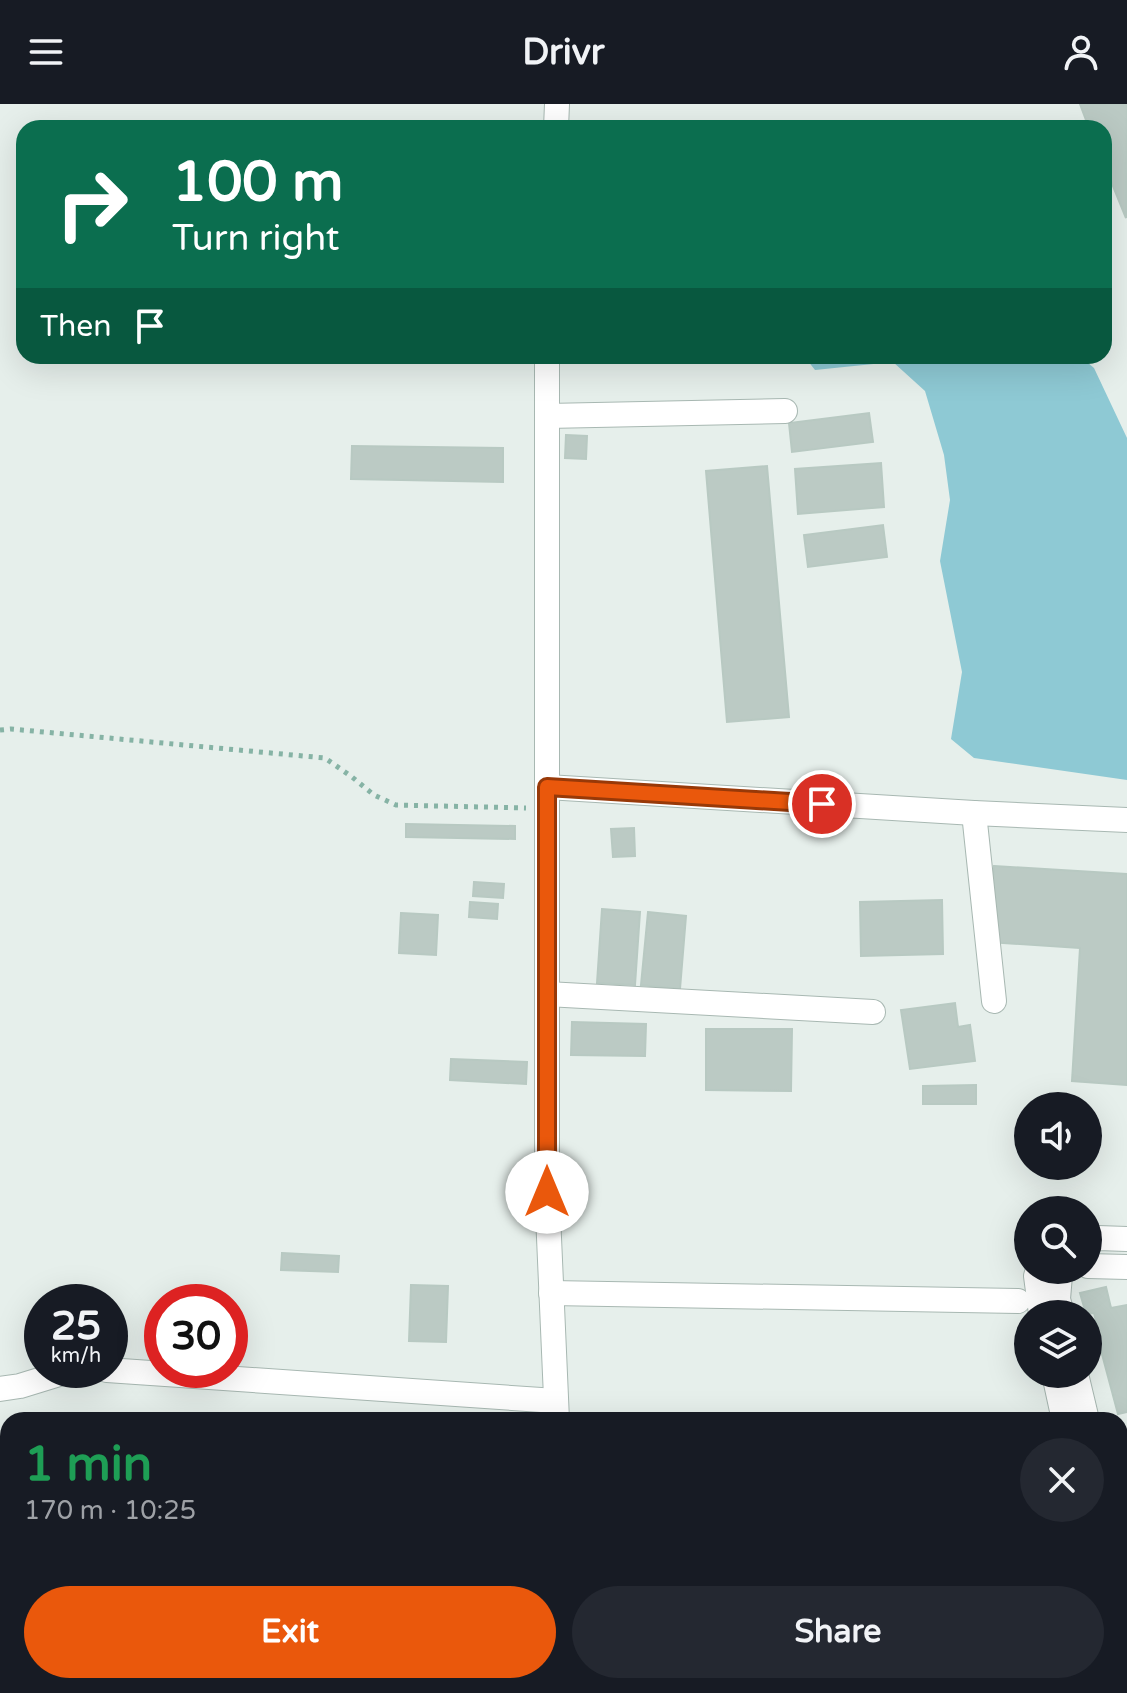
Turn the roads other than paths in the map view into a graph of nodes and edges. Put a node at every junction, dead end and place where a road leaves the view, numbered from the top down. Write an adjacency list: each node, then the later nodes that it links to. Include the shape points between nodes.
1 (547, 364): 3 (street)
2 (785, 411): 3 (street)
3 (547, 416): 4 (street)
4 (547, 798): 5 (street); 7 (street)
5 (974, 813): 6 (street); 8 (street)
6 (1127, 820)
7 (547, 994): 9 (street); 14 (street)
8 (994, 1001)
9 (873, 1012)
10 (1102, 1238): 11 (street)
11 (1127, 1239)
12 (1102, 1266): 13 (street)
13 (1127, 1267)
14 (551, 1293): 15 (street); 21 (street)
15 (1014, 1301)
16 (128, 1372): 21 (street)
17 (24, 1385): 20 (street)
18 (1057, 1388): 22 (street)
19 (1079, 1388): 23 (street)
20 (0, 1389)
21 (556, 1411)
22 (1062, 1412)
23 (1085, 1412)

